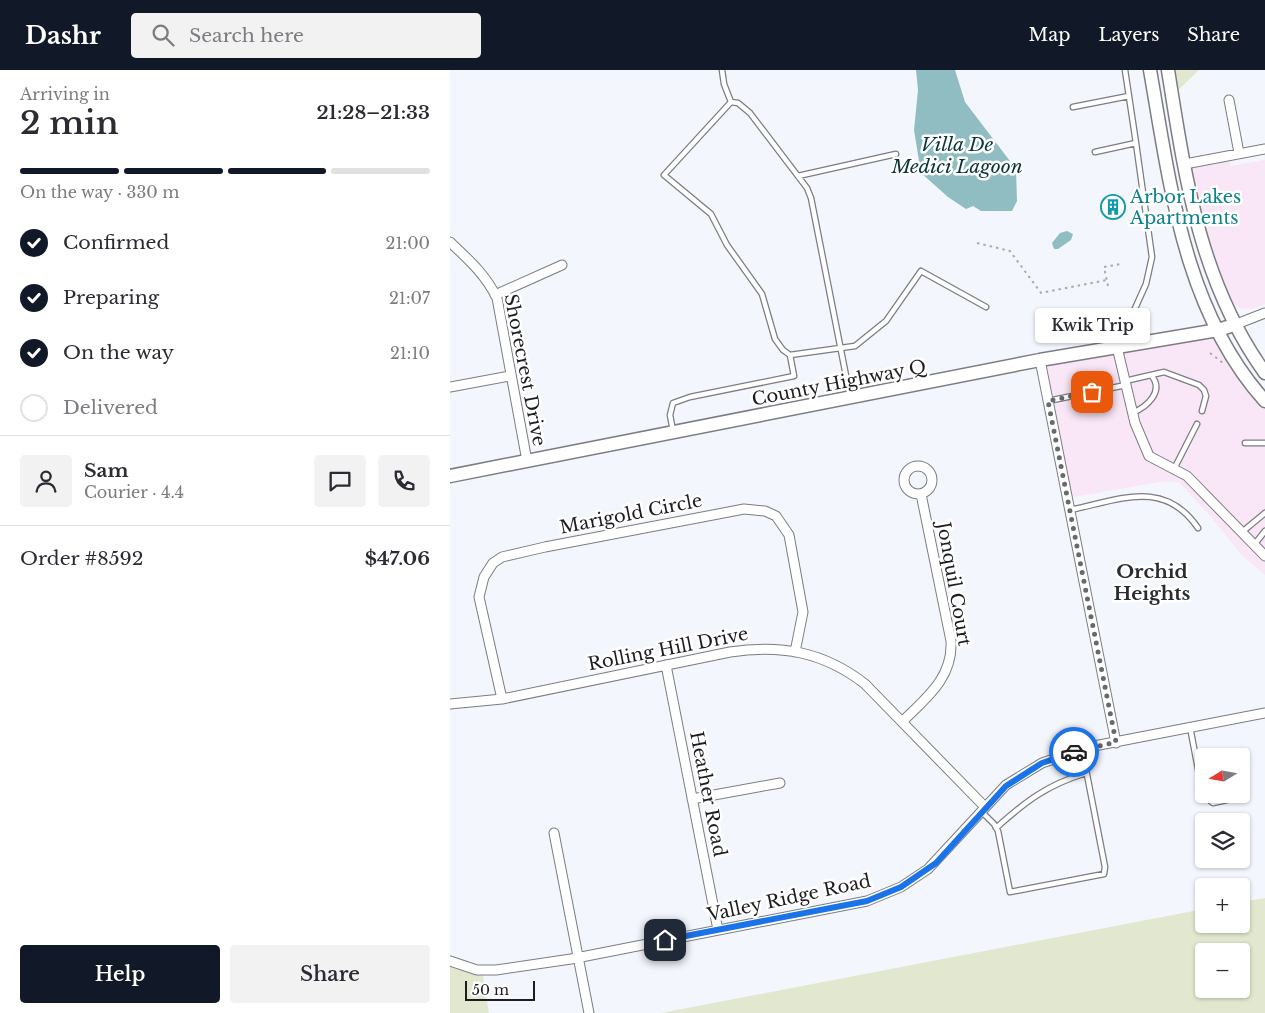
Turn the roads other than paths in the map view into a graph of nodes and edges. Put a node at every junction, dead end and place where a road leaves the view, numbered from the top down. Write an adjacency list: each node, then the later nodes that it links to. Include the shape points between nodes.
1 (722, 70): 7 (lane)
2 (1125, 70): 5 (lane)
3 (1150, 70): 22 (main road, via 1184,245)
4 (1168, 70): 14 (main road)
5 (1129, 96): 8 (lane); 9 (lane)
6 (1230, 100): 12 (street)
7 (731, 102): 15 (lane, via 738,103 750,113); 25 (lane, via 664,175 711,214 727,246 762,294 775,339)
8 (1073, 107)
9 (1136, 143): 11 (lane); 23 (lane, via 1152,257 1146,284)
10 (1265, 149): 12 (street)
11 (1095, 152)
12 (1239, 153): 14 (street)
13 (896, 154): 15 (lane)
14 (1186, 164): 21 (main road, via 1204,250)
15 (798, 176): 24 (lane, via 811,198)
16 (450, 242): 18 (street, Shorecrest Drive, via 473,262)
17 (562, 265): 18 (street)
18 (495, 294): 29 (street, Shorecrest Drive)
19 (986, 307): 24 (lane, via 921,271 886,322 855,346)
20 (1265, 313): 21 (street)
21 (1234, 325): 22 (main road, County Highway Q); 27 (main road)
22 (1218, 330): 23 (main road, County Highway Q); 34 (main road)
23 (1117, 347): 26 (main road, County Highway Q); 30 (street)
24 (840, 348): 25 (lane); 32 (lane)
25 (790, 354): 38 (lane, via 794,376 673,403 670,416)
26 (1040, 360): 32 (main road, County Highway Q); 33 (street)
27 (1265, 373)
28 (1151, 375): 30 (lane); 35 (lane, via 1164,372 1199,385 1206,396); 36 (lane, via 1156,382 1156,392 1147,407)
29 (510, 376): 31 (street); 41 (street, Shorecrest Drive)
30 (1125, 383): 33 (lane); 36 (street)
31 (450, 387)
32 (850, 399): 38 (main road, County Highway Q)
33 (1048, 401): 45 (street)
34 (1265, 401)
35 (1202, 411)
36 (1132, 413): 42 (street, via 1149,456)
37 (1196, 424): 42 (lane)
38 (673, 432): 41 (main road, County Highway Q)
39 (1265, 443): 40 (lane)
40 (1245, 444)
41 (527, 461): 43 (main road, County Highway Q)
42 (1174, 469): 49 (street, via 1187,476)
43 (450, 476)
44 (921, 494): 57 (street, Jonquil Court, via 952,653 936,689)
45 (1070, 510): 47 (lane, via 1134,496 1156,496 1181,509); 59 (street)
46 (1265, 513): 49 (lane)
47 (1198, 528)
48 (1265, 531): 50 (lane)
49 (1242, 532): 50 (street)
50 (1254, 544): 51 (street)
51 (1265, 556)
52 (795, 652): 53 (street, Rolling Hill Drive, via 759,648); 54 (street, Marigold Circle, via 803,612 789,535 776,516 765,511 744,509 545,547 502,557 493,563 484,577 479,597); 57 (street, Rolling Hill Drive, via 819,657 852,674)
53 (666, 665): 54 (street, Rolling Hill Drive); 64 (street, Heather Road)
54 (502, 699): 55 (street, Rolling Hill Drive)
55 (450, 704)
56 (1265, 713): 58 (street, Valley Ridge Road)
57 (902, 722): 65 (street, Rolling Hill Drive)
58 (1190, 728): 59 (street, Valley Ridge Road); 61 (lane)
59 (1116, 742): 60 (street, Valley Ridge Road)
60 (1082, 750): 62 (lane); 65 (street, Valley Ridge Road, via 1048,761 1017,778)
61 (1195, 754)
62 (1086, 774): 66 (lane, via 1066,779 1040,792); 66 (lane, via 1104,874 1010,892)
63 (780, 783): 64 (street)
64 (692, 799): 68 (street, Heather Road)
65 (983, 809): 66 (lane); 68 (street, Valley Ridge Road, via 936,863 901,887 867,901)
66 (996, 828)
67 (554, 833): 69 (street)
68 (718, 930): 69 (street, Valley Ridge Road)
69 (577, 958): 70 (street, Valley Ridge Road, via 496,970 477,970); 71 (street)
70 (450, 961)
71 (589, 1013)

